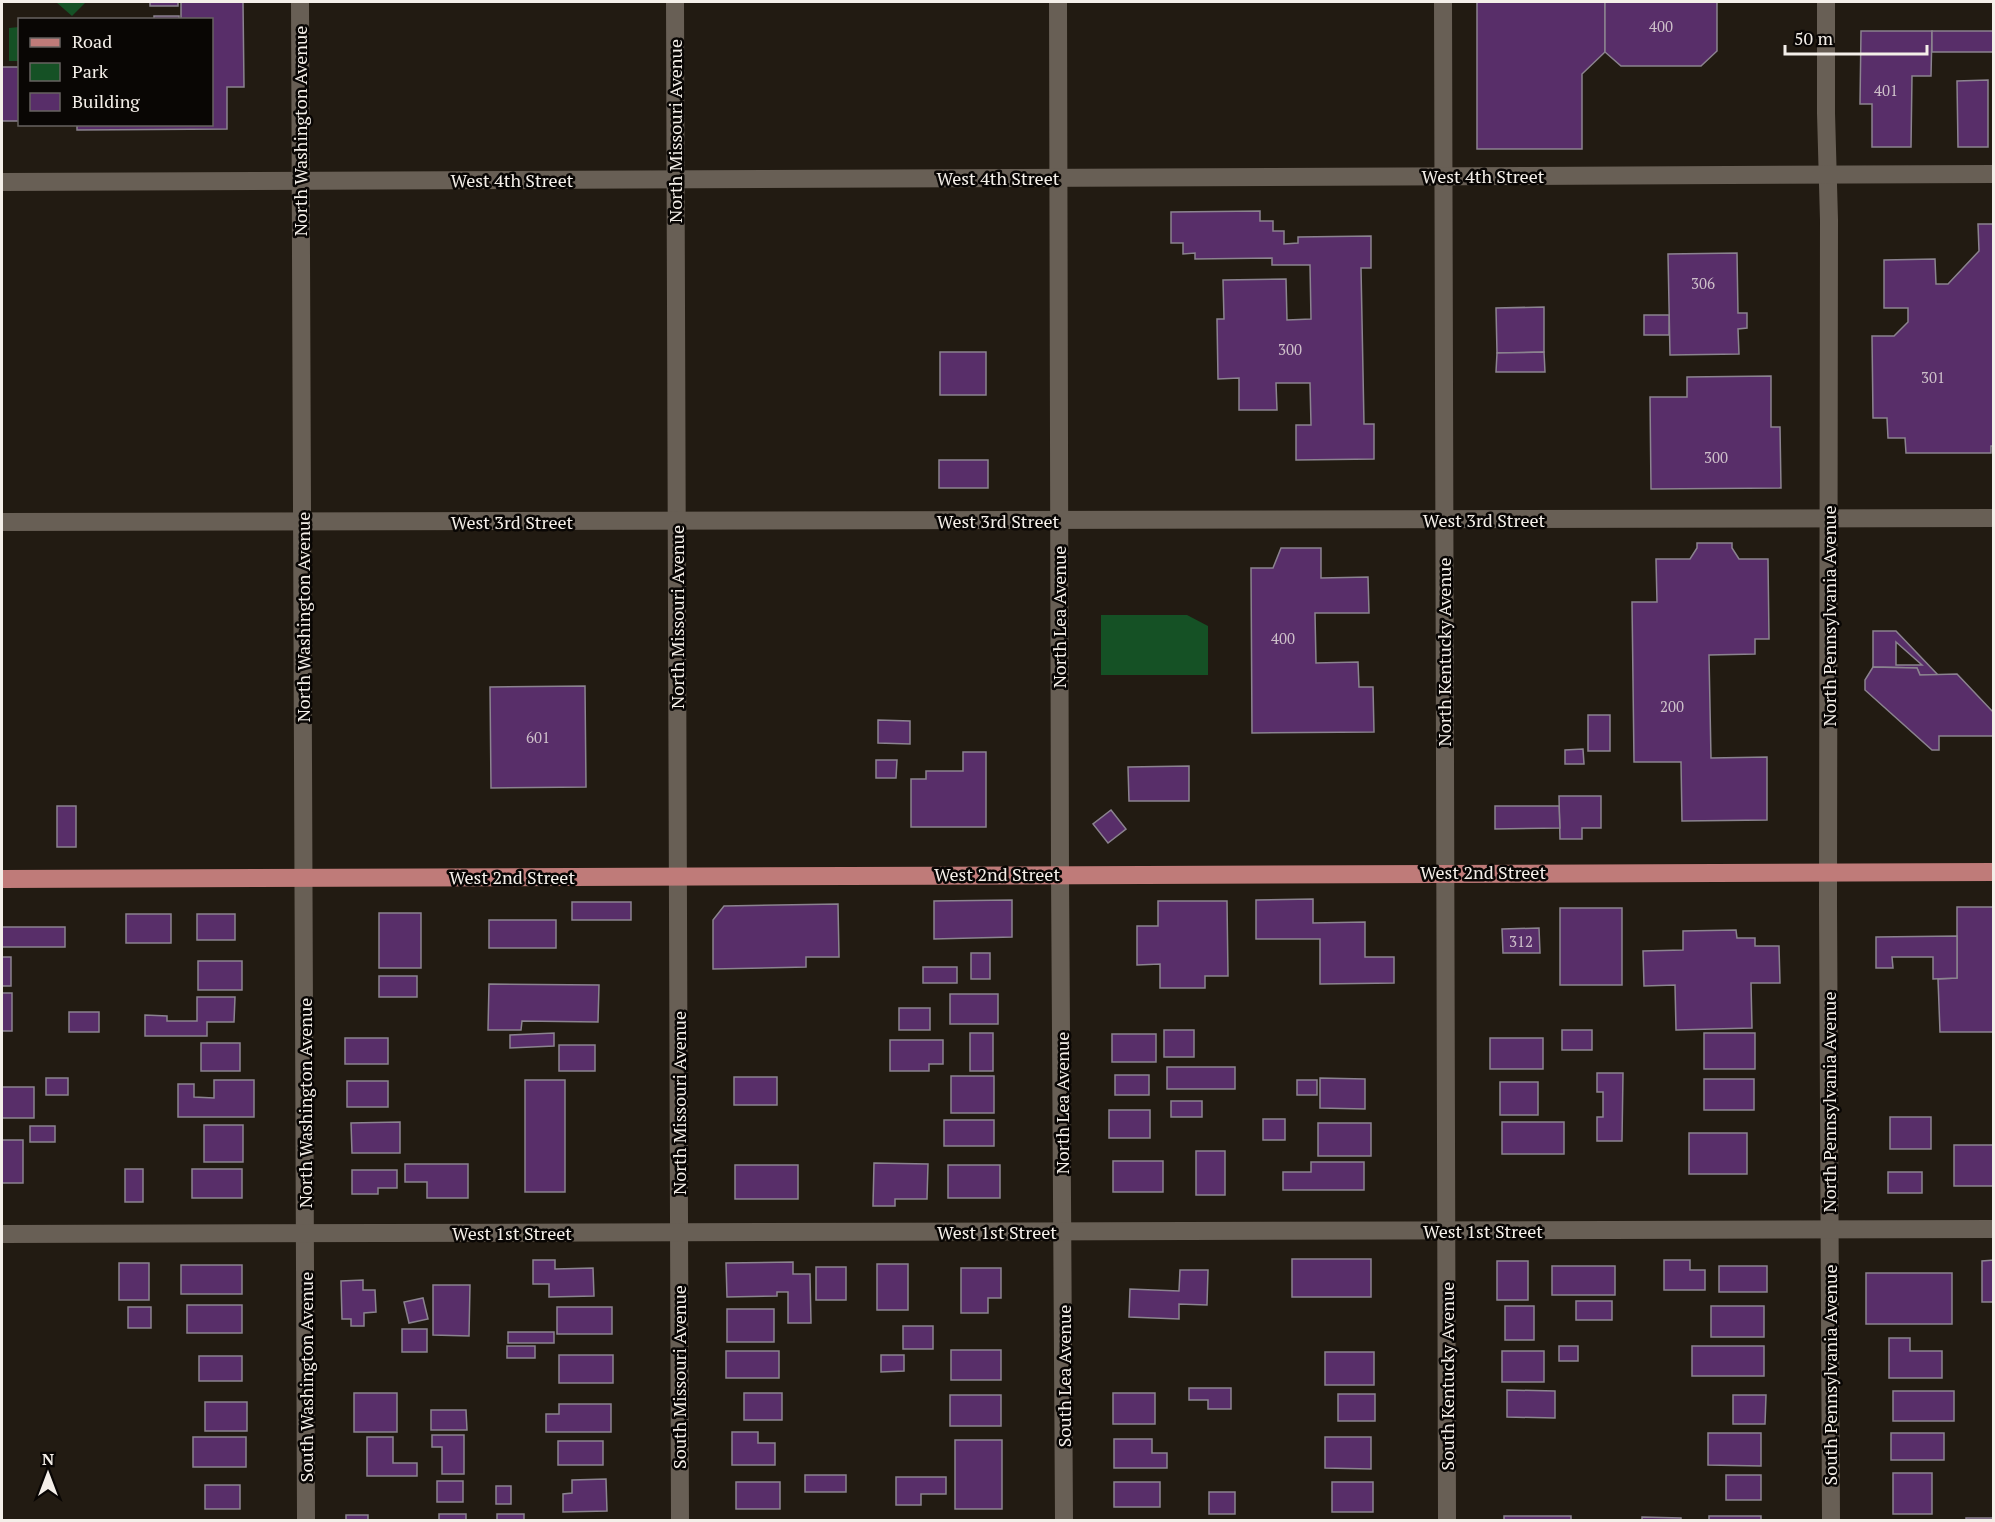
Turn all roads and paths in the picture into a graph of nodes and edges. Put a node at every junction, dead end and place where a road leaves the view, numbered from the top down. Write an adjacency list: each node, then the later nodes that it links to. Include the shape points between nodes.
1 (300, 2): 11 (street, North Washington Avenue)
2 (675, 2): 10 (street, North Missouri Avenue)
3 (1058, 2): 9 (street, North Lea Avenue)
4 (1443, 2): 8 (street, North Kentucky Avenue)
5 (1826, 2): 6 (street, North Pennsylvania Avenue)
6 (1828, 174): 7 (street, West 4th Street); 8 (street, West 4th Street); 14 (street, North Pennsylvania Avenue)
7 (1994, 174)
8 (1443, 176): 9 (street, West 4th Street); 15 (street, North Kentucky Avenue)
9 (1059, 178): 10 (street, West 4th Street); 17 (street, North Lea Avenue)
10 (675, 179): 11 (street, West 4th Street); 16 (street, North Missouri Avenue)
11 (300, 180): 12 (street, West 4th Street); 19 (street, North Washington Avenue)
12 (2, 182)
13 (1994, 518): 14 (street, West 3rd Street)
14 (1830, 519): 15 (street, West 3rd Street); 21 (street, North Pennsylvania Avenue)
15 (1444, 520): 17 (street, West 3rd Street); 20 (street, North Kentucky Avenue)
16 (676, 521): 17 (street, West 3rd Street); 19 (street, West 3rd Street); 24 (street, North Missouri Avenue)
17 (1059, 521): 23 (street, North Lea Avenue)
18 (2, 522): 19 (street, West 3rd Street)
19 (302, 522): 25 (street, North Washington Avenue)
20 (1444, 872): 21 (main road, West 2nd Street); 23 (main road, West 2nd Street); 29 (street, North Kentucky Avenue)
21 (1828, 872): 22 (main road, West 2nd Street); 27 (street, North Pennsylvania Avenue)
22 (1994, 872)
23 (1060, 874): 24 (main road, West 2nd Street); 30 (street, North Lea Avenue)
24 (678, 876): 25 (main road, West 2nd Street); 32 (street, North Missouri Avenue)
25 (304, 878): 26 (main road, West 2nd Street); 31 (street, North Washington Avenue)
26 (2, 879)
27 (1830, 1230): 28 (street, West 1st Street); 29 (street, West 1st Street); 38 (street, South Pennsylvania Avenue)
28 (1994, 1230)
29 (1447, 1231): 30 (street, West 1st Street); 37 (street, South Kentucky Avenue)
30 (1063, 1232): 32 (street, West 1st Street); 36 (street, South Lea Avenue)
31 (305, 1233): 32 (street, West 1st Street); 33 (street, West 1st Street); 34 (street, South Washington Avenue)
32 (679, 1233): 35 (street, South Missouri Avenue)
33 (2, 1234)
34 (306, 1521)
35 (680, 1521)
36 (1064, 1521)
37 (1447, 1521)
38 (1831, 1521)

